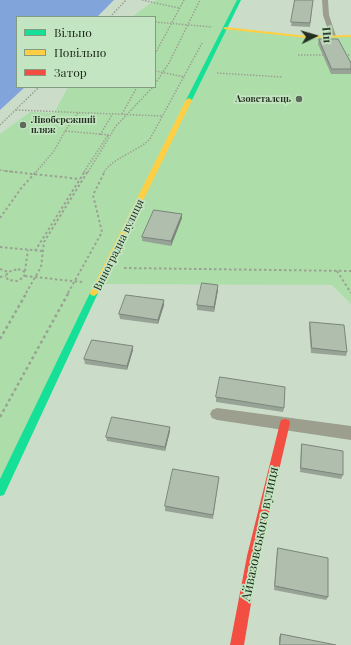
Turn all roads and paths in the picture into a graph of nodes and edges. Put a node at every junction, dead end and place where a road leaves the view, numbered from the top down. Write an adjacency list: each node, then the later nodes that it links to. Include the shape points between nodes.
1 (126, 0): 8 (path)
2 (142, 0): 7 (path)
3 (184, 0): 7 (path)
4 (200, 0): 12 (path)
5 (239, 0): 14 (street, Виноградна вулиця)
6 (325, 0): 16 (street, via 326,15)
7 (179, 8): 11 (path)
8 (111, 16)
9 (214, 20): 13 (path)
10 (156, 22): 11 (path)
11 (171, 24): 12 (path); 19 (path)
12 (187, 25): 13 (path); 26 (path)
13 (211, 27): 15 (path)
14 (225, 28): 16 (street, via 307,37); 25 (street, Виноградна вулиця)
15 (207, 33)
16 (333, 36): 17 (street)
17 (351, 36)
18 (204, 40): 27 (path)
19 (156, 52)
20 (298, 55): 21 (path)
21 (328, 55)
22 (343, 55): 23 (path)
23 (351, 55)
24 (156, 71): 26 (path)
25 (204, 72): 27 (path); 28 (path); 38 (street, Виноградна вулиця)
26 (163, 73): 27 (path); 29 (path)
27 (183, 77): 39 (path)
28 (282, 77)
29 (156, 83)
30 (38, 88): 33 (path)
31 (136, 88): 36 (path)
32 (152, 88): 37 (path)
33 (16, 110): 34 (path); 40 (path)
34 (78, 112): 35 (path); 41 (path)
35 (113, 114): 36 (path); 42 (path)
36 (122, 114): 37 (path)
37 (128, 114): 39 (path); 43 (path)
38 (183, 115): 39 (path); 53 (street, Виноградна вулиця)
39 (163, 116): 54 (path, via 146,144 108,166 103,173 93,195 102,232)
40 (0, 125)
41 (65, 131): 42 (path); 45 (path)
42 (100, 134): 43 (path)
43 (110, 136): 46 (path, via 107,135); 47 (path)
44 (0, 170): 45 (path)
45 (35, 174): 46 (path); 48 (path)
46 (79, 179): 47 (path); 51 (path)
47 (83, 179): 52 (path, via 44,242)
48 (0, 218)
49 (0, 247): 50 (path)
50 (28, 250): 51 (path); 59 (path)
51 (35, 251): 52 (path)
52 (42, 251): 63 (path, via 41,267)
53 (107, 267): 54 (path); 56 (path); 65 (street, Виноградна вулиця)
54 (82, 268): 64 (path)
55 (0, 269): 58 (path)
56 (337, 271): 57 (path); 66 (path)
57 (351, 271)
58 (8, 272): 59 (path, via 18,269); 60 (path)
59 (25, 272): 61 (path)
60 (6, 276): 61 (path, via 13,282); 62 (path)
61 (25, 276): 63 (path)
62 (0, 277)
63 (36, 277): 64 (path); 67 (path)
64 (74, 281): 65 (path); 69 (path)
65 (100, 284): 72 (street, Виноградна вулиця)
66 (351, 293)
67 (0, 339)
68 (217, 414): 70 (street)
69 (0, 417)
70 (285, 423): 71 (street); 73 (street, Айвазовського вулиця, via 253,556)
71 (351, 433)
72 (0, 491)
73 (237, 645)

